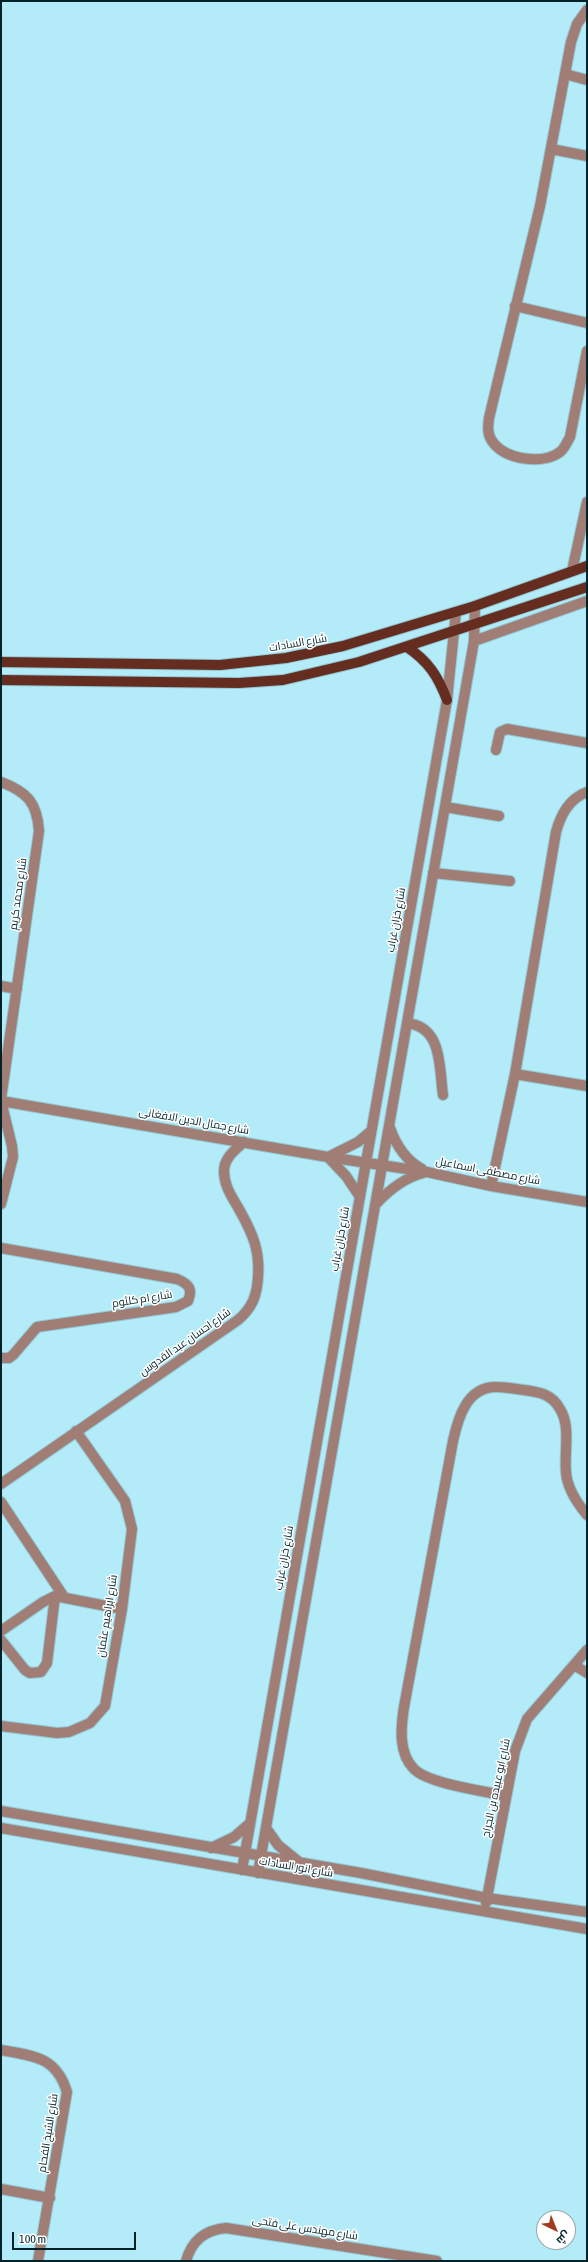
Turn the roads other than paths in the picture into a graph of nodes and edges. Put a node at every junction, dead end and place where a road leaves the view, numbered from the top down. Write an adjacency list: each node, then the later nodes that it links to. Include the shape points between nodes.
1 (587, 10): 2 (street, via 577,24)
2 (565, 74): 3 (street); 4 (street)
3 (587, 80)
4 (551, 149): 5 (street); 6 (street, via 540,206)
5 (587, 156)
6 (515, 306): 7 (street); 8 (street, via 489,418 489,434 498,448 519,457 540,459 555,455 566,446)
7 (587, 323)
8 (587, 351)
9 (587, 502): 11 (street)
10 (587, 566): 11 (main road, شارع السادات)
11 (572, 571): 14 (main road, شارع السادات)
12 (587, 587): 16 (main road)
13 (587, 601): 18 (street)
14 (475, 606): 15 (main road, شارع السادات); 16 (street)
15 (456, 612): 17 (street, شارع خزان غراب); 20 (main road, شارع السادات, via 343,646 260,662 192,665)
16 (475, 625): 17 (main road); 18 (street)
17 (454, 632): 19 (main road); 22 (street, شارع خزان غراب)
18 (474, 641): 27 (street)
19 (407, 647): 21 (main road, via 330,670 266,681 212,683); 22 (main road, via 431,665)
20 (1, 662)
21 (1, 680)
22 (447, 700): 39 (street, شارع خزان غراب)
23 (587, 743): 24 (street, via 507,729 500,732)
24 (496, 750)
25 (1, 782): 32 (street, شارع محمد كريم, via 24,794 31,801 38,819 39,831)
26 (587, 792): 34 (street, via 567,806 556,832)
27 (445, 807): 28 (street); 29 (street)
28 (498, 816)
29 (433, 873): 30 (street); 33 (street)
30 (510, 881)
31 (1, 986): 32 (street)
32 (17, 989): 37 (street, شارع محمد كريم)
33 (407, 1023): 36 (street, via 425,1029 433,1038); 38 (street)
34 (514, 1074): 35 (street); 45 (street)
35 (587, 1086)
36 (442, 1095)
37 (1, 1101): 40 (street, شارع جمال الدين الافغانى); 48 (street, via 13,1157)
38 (389, 1126): 43 (street); 44 (street, via 394,1139 407,1158)
39 (371, 1131): 41 (street, via 349,1148); 42 (street, شارع خزان غراب)
40 (244, 1142): 41 (street, شارع جمال الدين الافغانى); 52 (street, شارع احسان عبد القدوس, via 230,1155 224,1171 230,1196 250,1229 260,1258 258,1288 251,1306 238,1320)
41 (328, 1157): 42 (street, شارع جمال الدين الافغانى); 46 (street, via 346,1176)
42 (366, 1162): 43 (street, شارع جمال الدين الافغانى); 46 (street, شارع خزان غراب)
43 (384, 1165): 44 (street, شارع مصطفى اسماعيل); 49 (street)
44 (427, 1172): 45 (street, شارع مصطفى اسماعيل); 49 (street, via 412,1176)
45 (491, 1186): 47 (street, شارع مصطفى اسماعيل)
46 (360, 1197): 56 (street, شارع خزان غراب)
47 (587, 1202)
48 (1, 1204)
49 (376, 1204): 57 (street)
50 (1, 1248): 51 (street, شارع ام كلثوم, via 177,1279 186,1282 191,1294 188,1301 176,1307 37,1327 13,1355)
51 (1, 1358)
52 (76, 1431): 53 (street, شارع احسان عبد القدوس); 59 (street, شارع ابراهيم عثمان, via 125,1501 130,1515 132,1529)
53 (1, 1484)
54 (1, 1502): 58 (street)
55 (587, 1515): 66 (street, via 570,1489 566,1473 565,1420 553,1399 542,1393 496,1386 470,1399 459,1416 453,1441 404,1707 401,1736 408,1759 414,1769 423,1775 458,1786)
56 (298, 1547): 57 (street); 68 (street, شارع خزان غراب)
57 (315, 1549): 70 (street)
58 (60, 1596): 59 (street); 60 (street, via 43,1602); 61 (street, via 47,1663 40,1672 35,1674 25,1670)
59 (122, 1609): 65 (street, شارع ابراهيم عثمان, via 105,1706 98,1715 85,1726 69,1732 57,1733)
60 (1, 1631)
61 (1, 1640)
62 (587, 1650): 63 (street, شارع ابو عبيده بن الجراح)
63 (574, 1665): 64 (street); 66 (street, شارع ابو عبيده بن الجراح, via 527,1719 515,1751)
64 (587, 1673)
65 (1, 1726)
66 (506, 1796): 77 (street, شارع ابو عبيده بن الجراح)
67 (1, 1812): 71 (street, شارع انور السادات)
68 (250, 1824): 71 (street, via 234,1837); 72 (street, شارع خزان غراب)
69 (1, 1828): 75 (street, شارع انور السادات)
70 (266, 1828): 73 (street); 74 (street, via 278,1845)
71 (210, 1848): 72 (street, شارع انور السادات)
72 (244, 1854): 73 (street, شارع انور السادات); 75 (street, شارع خزان غراب)
73 (261, 1857): 74 (street, شارع انور السادات); 76 (street)
74 (301, 1864): 77 (street, شارع انور السادات)
75 (242, 1870): 76 (street, شارع انور السادات)
76 (258, 1873): 78 (street, شارع انور السادات)
77 (486, 1898): 78 (street, شارع ابو عبيده بن الجراح); 79 (street, شارع انور السادات)
78 (484, 1911): 80 (street, شارع انور السادات)
79 (587, 1912)
80 (587, 1929)
81 (1, 2050): 83 (street, شارع الشيخ الفحام, via 34,2056 46,2061 63,2079 67,2092)
82 (1, 2189): 83 (street)
83 (50, 2198): 84 (street, شارع الشيخ الفحام)
84 (38, 2261)
85 (186, 2261): 86 (street, شارع مهندس على فتحى, via 195,2241 214,2229 226,2228)
86 (437, 2261)

